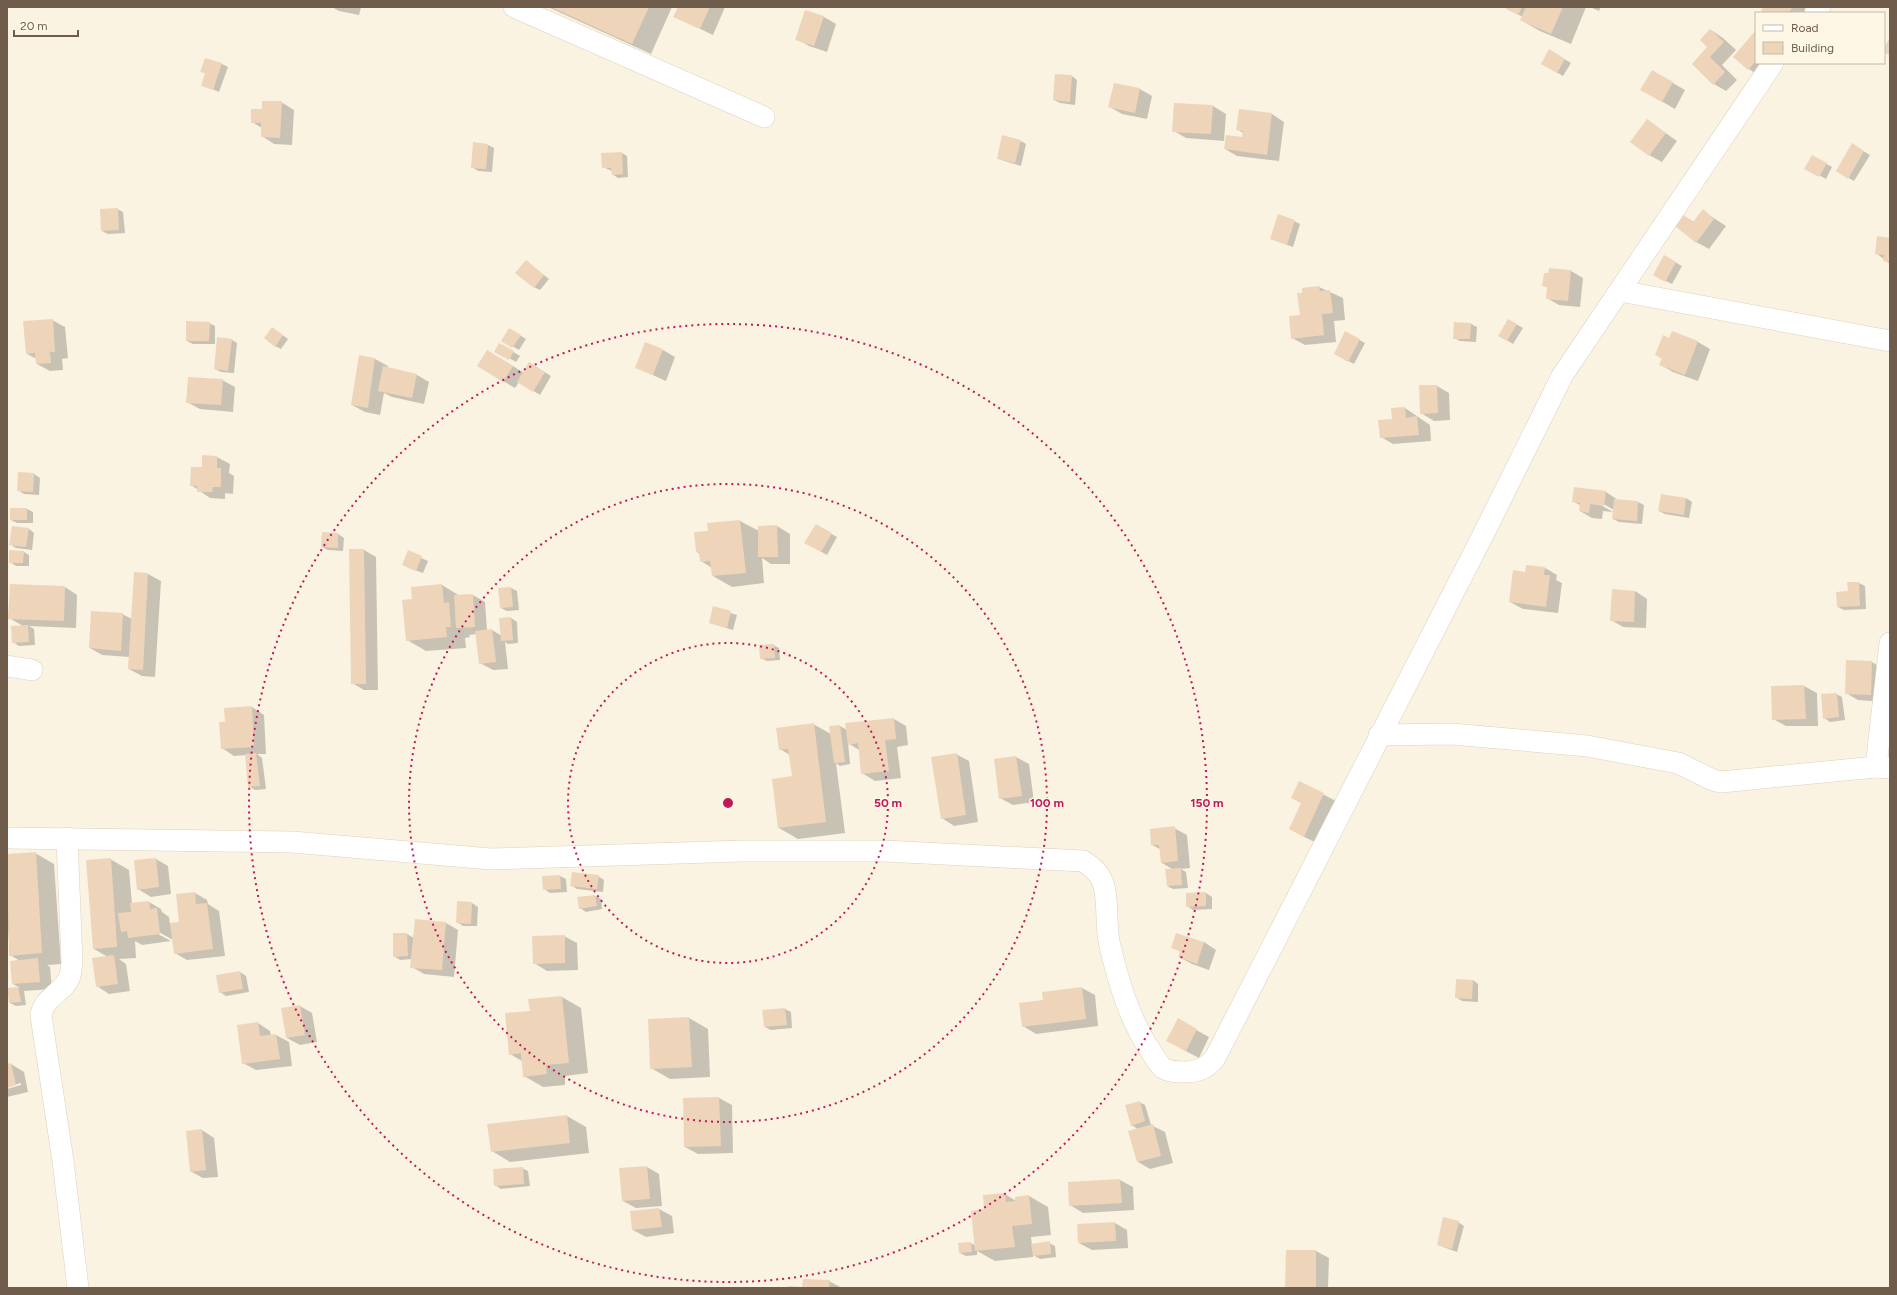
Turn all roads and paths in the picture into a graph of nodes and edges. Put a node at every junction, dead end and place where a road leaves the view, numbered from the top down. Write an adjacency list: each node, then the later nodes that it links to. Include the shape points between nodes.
1 (514, 7): 3 (street)
2 (1772, 64): 4 (street)
3 (764, 117)
4 (1620, 291): 5 (street); 9 (street, via 1562,376)
5 (1890, 341)
6 (1890, 643): 10 (street)
7 (7, 666): 8 (street)
8 (32, 670)
9 (1379, 735): 10 (street, via 1452,734 1587,746 1678,762 1721,782); 12 (street, via 1215,1058 1210,1064 1189,1072 1162,1068 1130,1016 1109,944 1103,884 1095,868 1083,861 852,851 742,851 491,859 292,842)
10 (1883, 768)
11 (7, 838): 12 (street)
12 (67, 838): 13 (street, via 72,963 70,976 43,1007 41,1016 63,1161)
13 (78, 1288)

